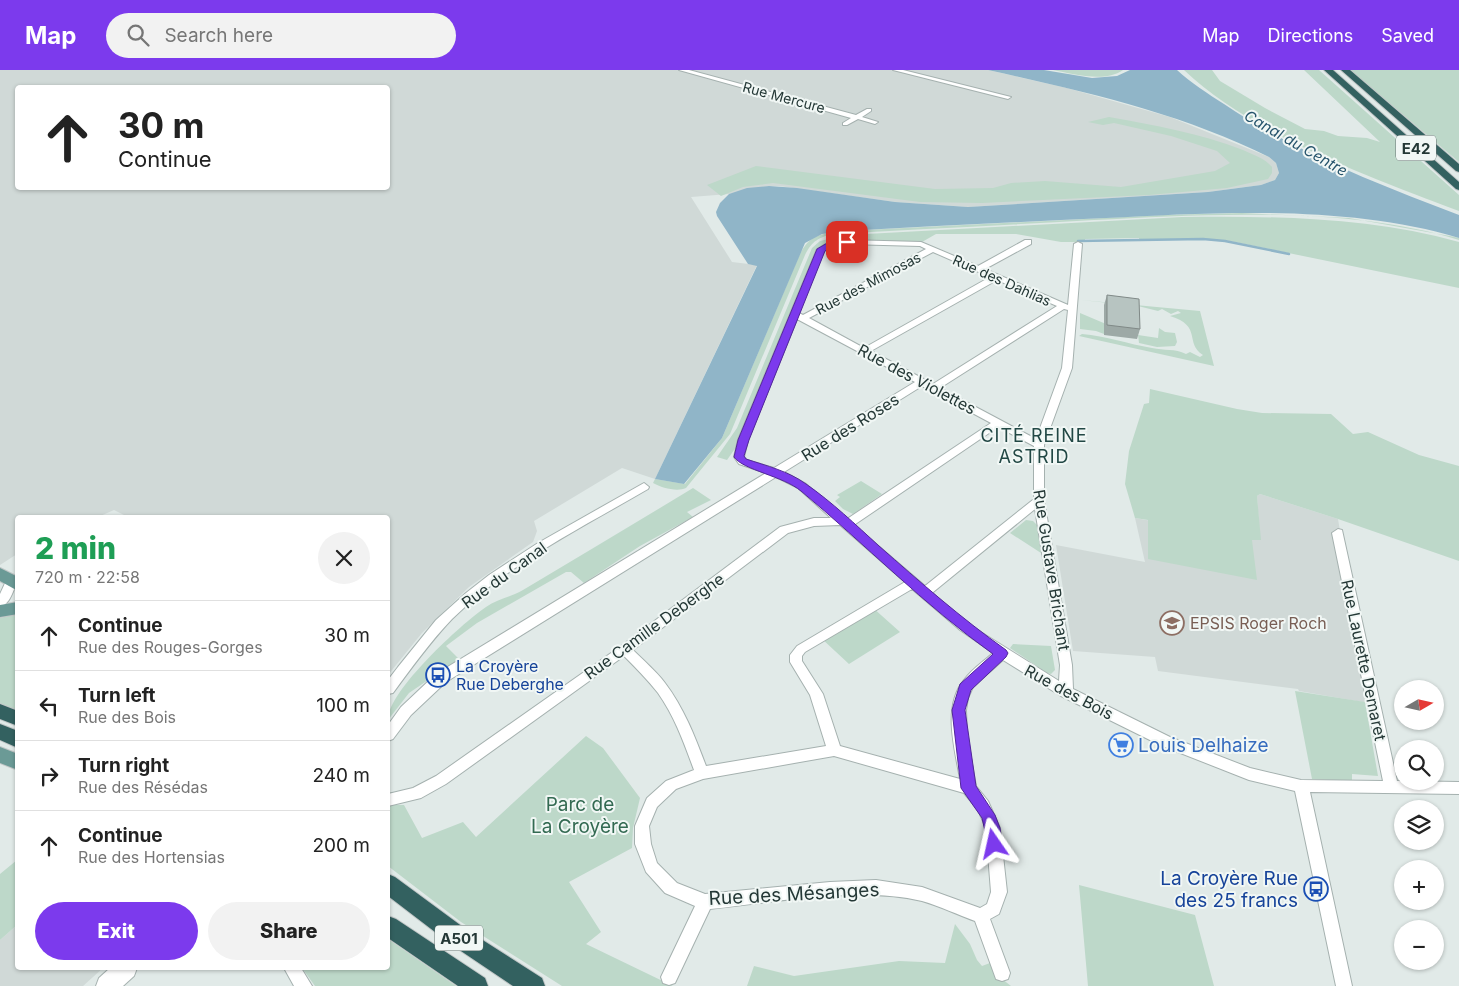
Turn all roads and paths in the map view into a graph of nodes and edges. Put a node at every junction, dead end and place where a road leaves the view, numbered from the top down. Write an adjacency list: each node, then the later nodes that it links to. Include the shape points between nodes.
1 (682, 70): 8 (street, Rue Mercure)
2 (896, 70): 5 (street)
3 (1328, 70): 7 (highway, E42)
4 (1345, 70): 10 (highway, E42)
5 (1008, 97)
6 (869, 110): 8 (street, Rue Mercure)
7 (1372, 110): 10 (highway); 13 (highway, E42)
8 (857, 117): 9 (street, Rue Mercure); 11 (street, Rue Mercure)
9 (876, 122)
10 (1404, 122): 12 (highway, E42)
11 (845, 124)
12 (1459, 169)
13 (1459, 187)
14 (1028, 242): 17 (street)
15 (1078, 244): 19 (street, Rue Gustave Brichant)
16 (933, 249): 17 (street, Rue des Dahlias); 20 (street, Rue des Mimosas); 20 (street, Rue des Dahlias, via 912,242 847,242 821,249)
17 (978, 269): 18 (street, Rue des Dahlias)
18 (996, 277): 19 (street, Rue des Dahlias); 21 (street)
19 (1068, 307): 23 (street); 25 (street, Rue Gustave Brichant, via 1067,368)
20 (799, 316): 21 (street, Rue des Violettes); 26 (street, Rue des Bois, via 739,457 742,462)
21 (865, 351): 22 (street, Rue des Violettes)
22 (922, 382): 23 (street, Rue des Violettes); 26 (street, Rue des Roses)
23 (934, 388): 24 (street, Rue des Violettes)
24 (998, 423): 25 (street, Rue des Violettes); 29 (street)
25 (1039, 445): 28 (street, Rue Gustave Brichant)
26 (777, 473): 29 (street, Rue des Bois, via 802,486); 44 (street, via 441,678 406,711)
27 (644, 487): 39 (street, Rue du Canal, via 530,554 480,589 420,646)
28 (1039, 500): 33 (street); 40 (street, Rue Gustave Brichant, via 1066,665)
29 (846, 522): 32 (street, Rue des Bois); 37 (street, Rue Camille Deberghe, via 814,522 784,530)
30 (1338, 533): 52 (street, Rue Laurette Demaret)
31 (7, 582): 34 (street, via 6,596)
32 (913, 584): 33 (street, Rue des Bois); 46 (street, via 801,649 796,655 796,662 816,694)
33 (924, 593): 38 (street, Rue des Bois, via 964,627)
34 (0, 603)
35 (15, 608): 36 (main road)
36 (0, 611)
37 (624, 649): 49 (street, via 663,690 687,732); 54 (street, Rue Camille Deberghe, via 441,780 416,794)
38 (1002, 653): 40 (street, Rue des Bois); 51 (street, via 970,682 959,702)
39 (390, 686)
40 (1066, 692): 50 (street, Rue des Bois, via 1164,741 1249,774)
41 (0, 711): 42 (highway)
42 (15, 718)
43 (0, 732): 45 (highway)
44 (390, 733)
45 (15, 739)
46 (834, 750): 49 (street, Rue des Mésanges); 51 (street)
47 (0, 755): 48 (main road)
48 (15, 761)
49 (702, 773): 56 (street, Rue des Mésanges, via 680,780 662,792 645,815 642,832 645,854 651,867 671,888)
50 (1302, 786): 52 (street, Rue des Bois); 67 (street)
51 (969, 788): 57 (street, via 984,806 992,828 999,892 993,909)
52 (1391, 788): 53 (street, Rue des Bois)
53 (1459, 788)
54 (390, 797)
55 (390, 886): 66 (highway, A501, via 475,949)
56 (705, 902): 57 (street, Rue des Mésanges, via 876,887 922,894); 62 (street)
57 (981, 916): 61 (street)
58 (390, 927): 65 (highway, A501)
59 (124, 970): 63 (street)
60 (293, 970): 64 (street)
61 (1002, 973)
62 (669, 977)
63 (107, 986)
64 (304, 986)
65 (477, 986)
66 (534, 986)
67 (1344, 986)

